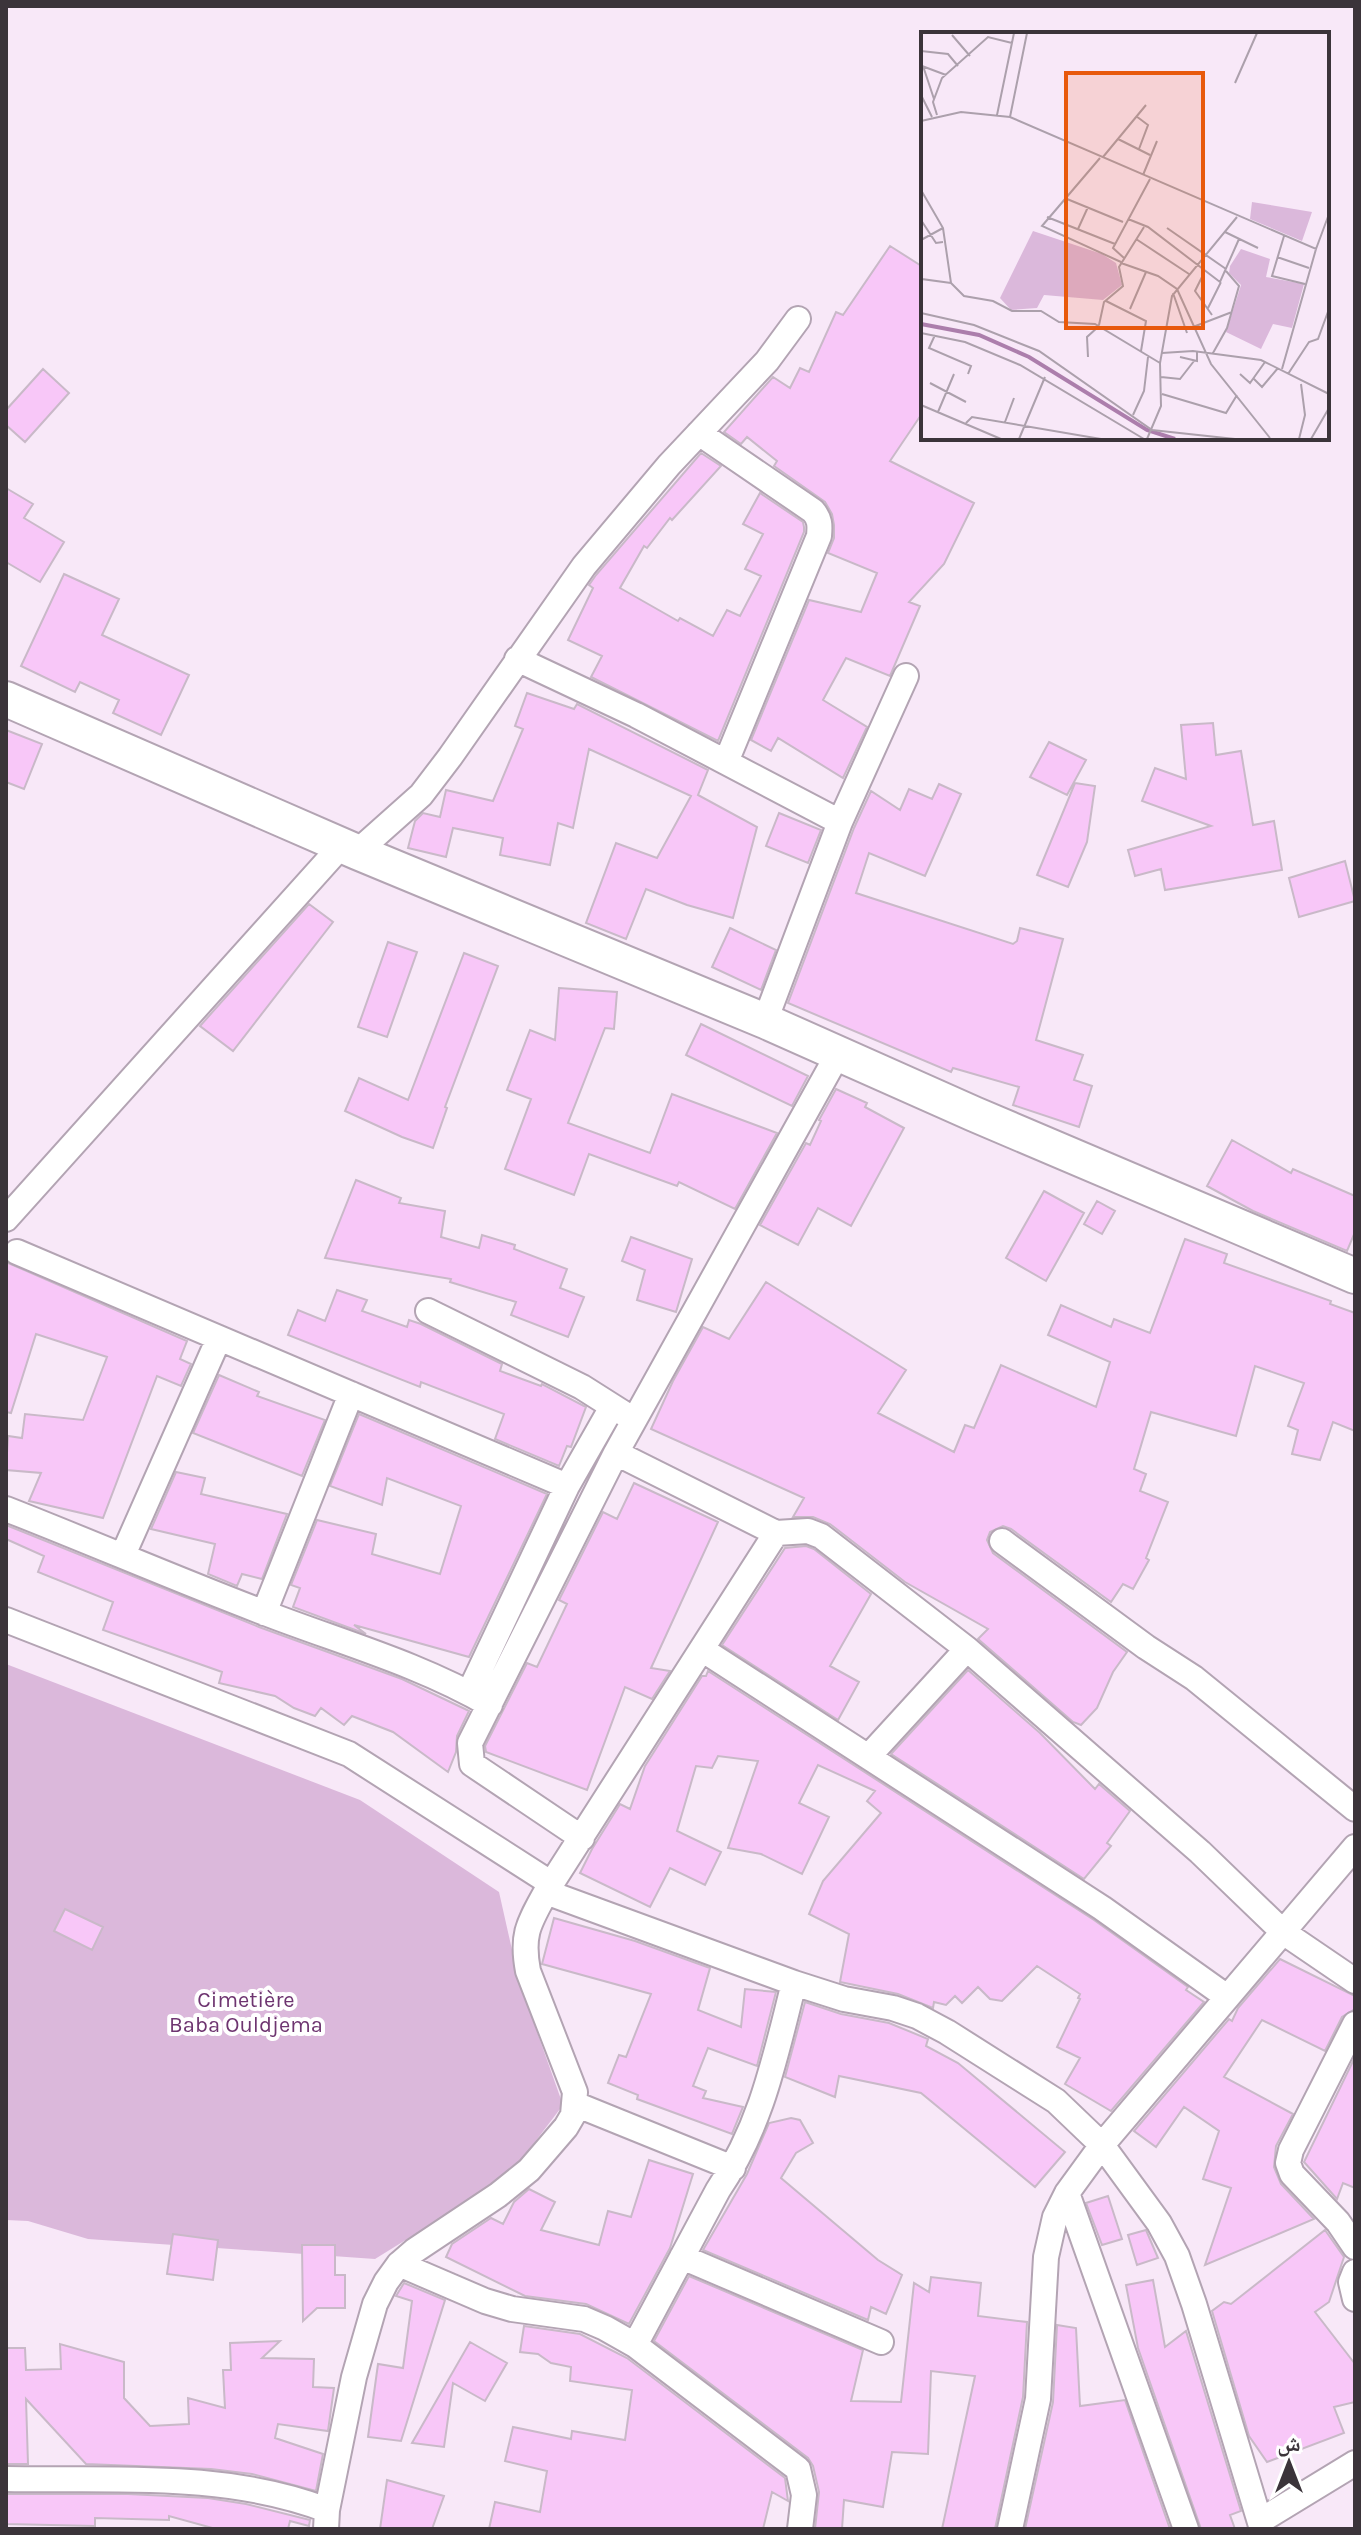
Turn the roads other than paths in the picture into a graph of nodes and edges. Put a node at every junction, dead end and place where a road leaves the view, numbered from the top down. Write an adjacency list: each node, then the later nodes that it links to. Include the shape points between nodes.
1 (798, 319): 2 (street, via 767,361)
2 (699, 433): 3 (street, via 584,566); 6 (street, via 813,511 820,525)
3 (517, 659): 6 (street); 8 (street, via 421,795)
4 (906, 676): 7 (street)
5 (6, 699): 8 (main road)
6 (726, 762): 7 (street)
7 (840, 822): 9 (street)
8 (350, 848): 9 (main road); 11 (street)
9 (765, 1021): 10 (main road)
10 (838, 1054): 13 (main road); 18 (street)
11 (6, 1219)
12 (17, 1252): 15 (street)
13 (1355, 1276)
14 (428, 1311): 17 (street)
15 (219, 1338): 16 (street); 24 (street)
16 (351, 1394): 20 (street); 25 (street)
17 (612, 1407): 18 (street); 20 (street)
18 (636, 1420): 19 (street)
19 (616, 1453): 22 (street); 29 (street)
20 (567, 1486): 29 (street)
21 (6, 1509): 24 (street)
22 (776, 1533): 27 (street, via 808,1531 821,1536); 28 (street)
23 (1002, 1541): 31 (street, via 1194,1678)
24 (123, 1555): 25 (street)
25 (264, 1613): 29 (street)
26 (6, 1620): 34 (street, via 349,1754)
27 (967, 1649): 30 (street); 35 (street, via 1200,1852)
28 (703, 1650): 30 (street); 32 (street)
29 (479, 1699): 32 (street, via 470,1743 472,1764)
30 (868, 1757): 38 (street, via 1102,1908)
31 (1355, 1809)
32 (582, 1838): 34 (street)
33 (1355, 1847): 35 (street)
34 (549, 1888): 37 (street); 40 (street, via 526,1928 524,1951)
35 (1283, 1932): 36 (street); 38 (street)
36 (1355, 1981)
37 (794, 1983): 41 (street, via 917,2016 1056,2101); 42 (street, via 766,2096)
38 (1227, 1997): 41 (street)
39 (1355, 2024): 44 (street, via 1288,2163)
40 (575, 2104): 42 (street); 46 (street, via 566,2127 529,2170)
41 (1102, 2145): 43 (street); 54 (street, via 1177,2256)
42 (733, 2168): 45 (street)
43 (1067, 2193): 56 (street, via 1046,2257 1038,2399); 57 (street)
44 (1355, 2247)
45 (682, 2257): 49 (street); 50 (street)
46 (399, 2264): 50 (street, via 485,2301 584,2319); 53 (street, via 375,2304)
47 (1355, 2272): 48 (street)
48 (1355, 2299)
49 (881, 2342)
50 (635, 2345): 55 (street, via 798,2469 804,2495)
51 (1355, 2463): 54 (street)
52 (6, 2479): 53 (street, via 196,2481 294,2497)
53 (323, 2522)
54 (1261, 2525)
55 (800, 2529)
56 (1010, 2529)
57 (1186, 2529)

